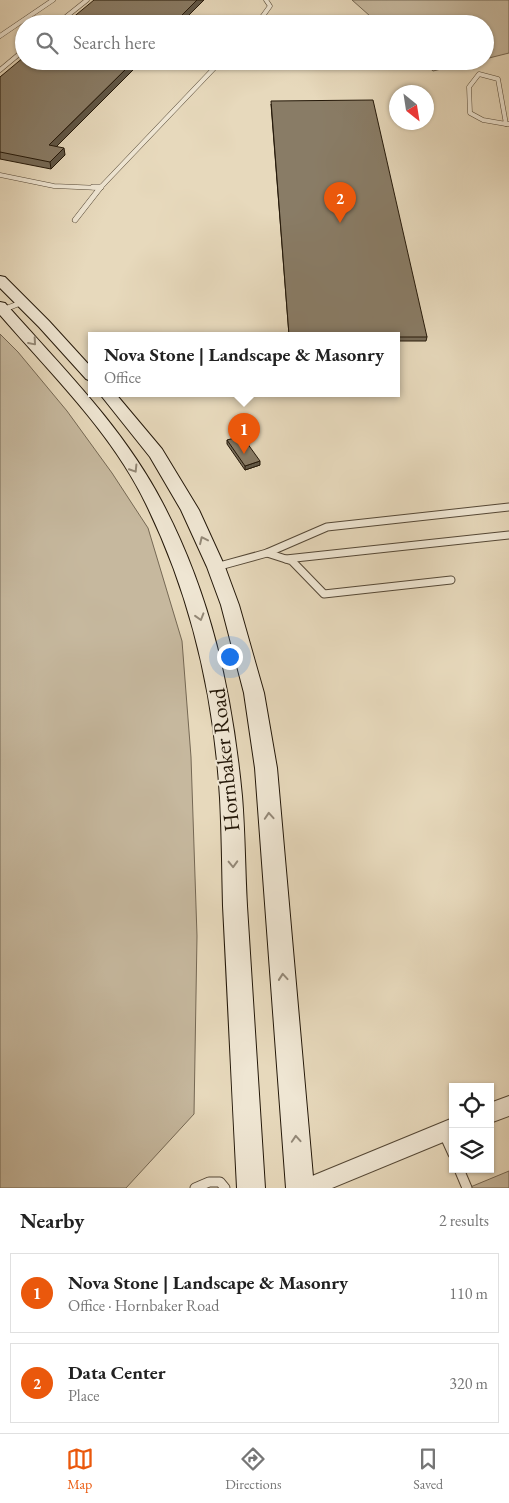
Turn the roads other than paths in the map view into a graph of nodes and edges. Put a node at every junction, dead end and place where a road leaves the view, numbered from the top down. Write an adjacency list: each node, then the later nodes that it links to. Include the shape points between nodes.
1 (53, 0): 4 (lane)
2 (87, 0): 5 (lane)
3 (266, 0): 6 (lane, via 270,6)
4 (31, 15)
5 (69, 15)
6 (264, 15)
7 (15, 26): 8 (lane)
8 (0, 36)
9 (15, 58): 10 (lane)
10 (0, 70)
11 (212, 70): 14 (lane)
12 (507, 124): 12 (lane, via 498,79 479,74 469,87 470,113 478,118)
13 (0, 176): 14 (lane, via 54,186)
14 (100, 188): 15 (lane)
15 (75, 220)
16 (0, 280): 17 (main road, Hornbaker Road)
17 (7, 307): 18 (main road, Hornbaker Road); 32 (main road, Hornbaker Road, one-way to 32, via 113,438 154,502 185,572 210,652 223,723 231,798)
18 (88, 373)
19 (110, 397): 24 (main road, Hornbaker Road, one-way to 19, via 173,479)
20 (509, 507): 22 (lane, via 327,527)
21 (509, 535): 23 (lane)
22 (267, 553): 23 (lane); 24 (lane)
23 (286, 559): 25 (lane, via 292,561 324,594)
24 (216, 567): 33 (main road, Hornbaker Road, one-way to 24, via 266,768 250,676)
25 (451, 580)
26 (509, 1106): 27 (street)
27 (494, 1112)
28 (448, 1130): 34 (street)
29 (461, 1173): 35 (lane)
30 (195, 1188): 31 (lane, via 209,1182 220,1182)
31 (225, 1188)
32 (251, 1188)
33 (300, 1188)
34 (307, 1188)
35 (467, 1188)

